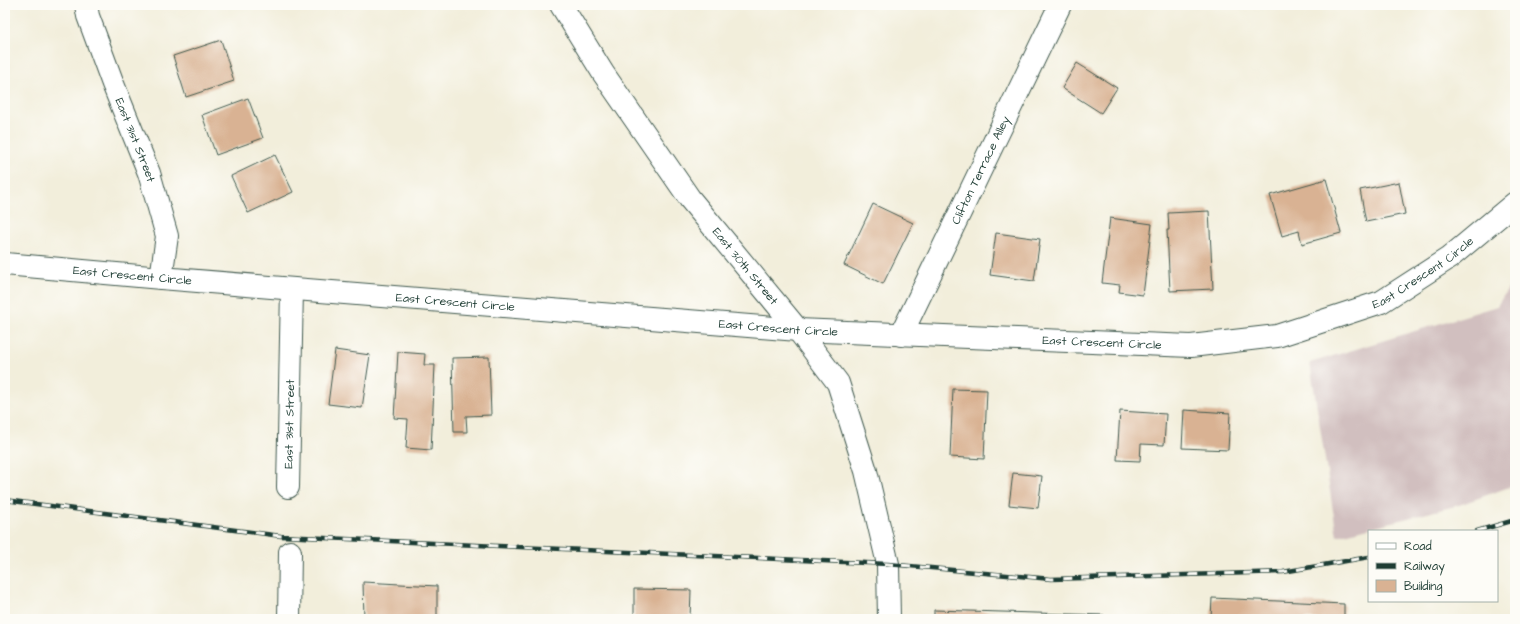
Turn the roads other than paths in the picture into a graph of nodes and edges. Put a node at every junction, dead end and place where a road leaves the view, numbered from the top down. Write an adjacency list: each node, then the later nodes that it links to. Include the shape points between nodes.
1 (86, 5): 6 (street, East 31st Street, via 113,84 149,173 167,236)
2 (560, 5): 8 (street, East 30th Street, via 603,73 690,199)
3 (1060, 5): 9 (street, Clifton Terrace Alley)
4 (1515, 203): 9 (street, East Crescent Circle, via 1449,258 1381,302 1277,336 1191,346)
5 (5, 264): 6 (street, East Crescent Circle)
6 (161, 278): 7 (street, East Crescent Circle)
7 (292, 289): 8 (street, East Crescent Circle); 10 (street, East 31st Street)
8 (798, 330): 9 (street, East Crescent Circle); 13 (street, East 30th Street, via 838,383 864,464 888,564)
9 (901, 334)
10 (288, 487)
11 (290, 552): 12 (street)
12 (289, 619)
13 (889, 619)

